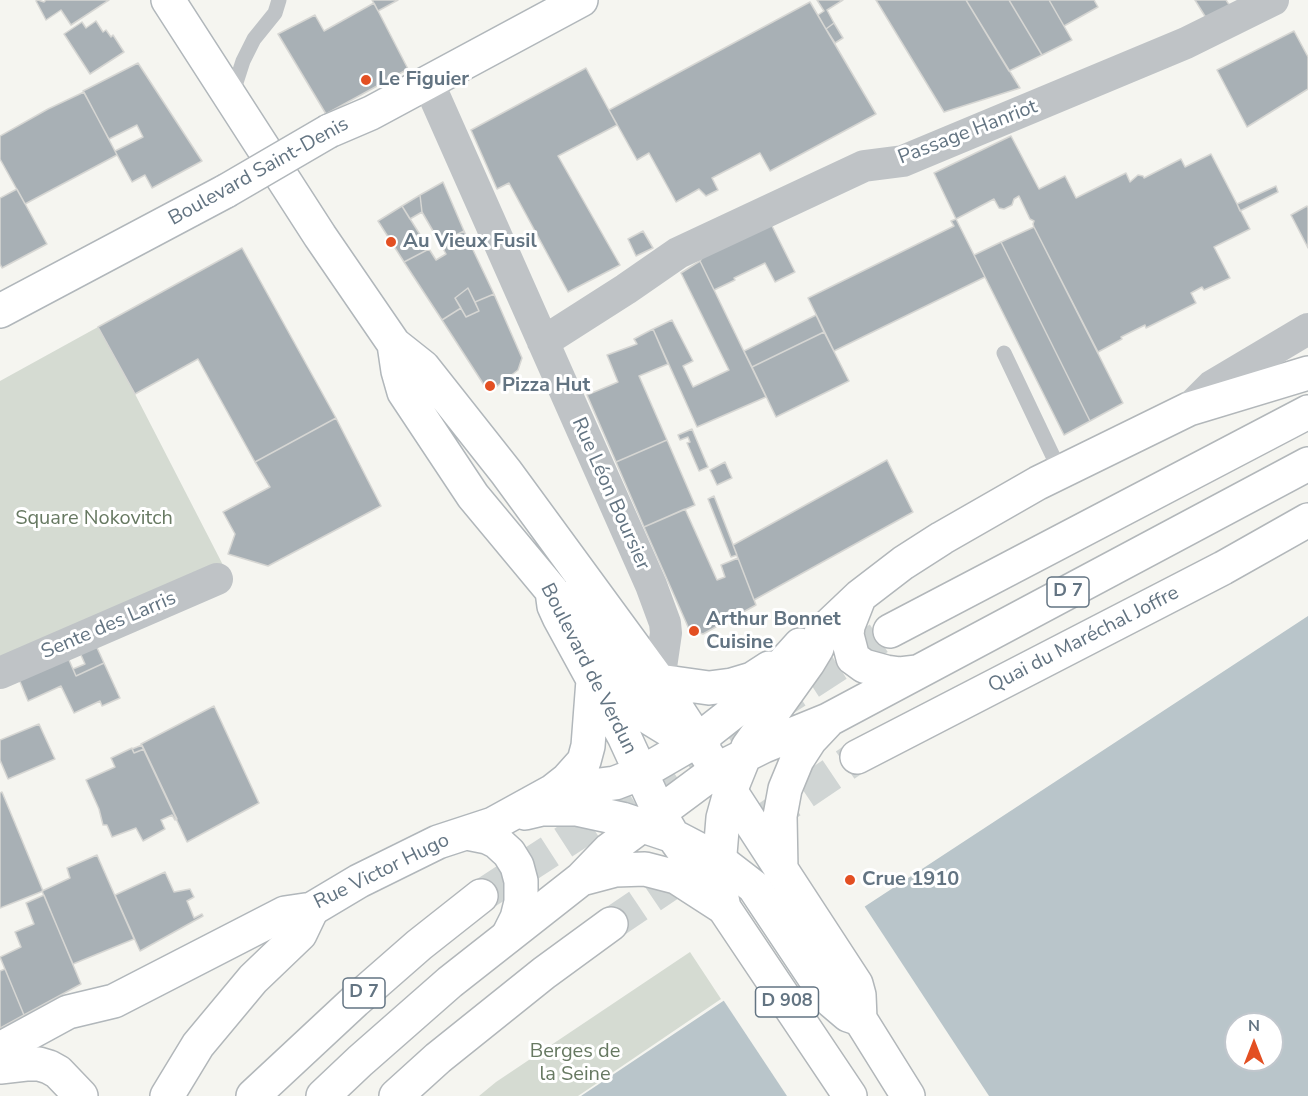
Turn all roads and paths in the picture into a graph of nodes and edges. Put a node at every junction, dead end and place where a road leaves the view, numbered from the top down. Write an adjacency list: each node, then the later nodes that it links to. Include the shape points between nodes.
1 (168, 0): 6 (main road, Boulevard de Verdun / D 908)
2 (279, 0): 6 (lane, via 275,13 254,39)
3 (581, 0): 5 (main road, Boulevard Saint-Denis)
4 (1273, 0): 9 (street, Passage Hanriot, via 1186,43 903,161 864,166 678,253)
5 (428, 82): 7 (main road, Boulevard Saint-Denis, bridge, via 329,131 226,191); 9 (street, Rue Léon Boursier)
6 (231, 98): 10 (main road, Boulevard de Verdun / D 908)
7 (0, 311)
8 (1308, 329): 13 (street, via 1212,386)
9 (543, 342): 26 (street, Rue Léon Boursier, via 665,623)
10 (394, 344): 19 (main road, Boulevard de Verdun / D 908, via 404,392 473,496); 26 (main road, Boulevard de Verdun / D 908, via 423,367 461,414)
11 (1004, 353): 16 (lane)
12 (1308, 373): 13 (main road)
13 (1189, 409): 16 (main road)
14 (1308, 412): 21 (main road, D 7)
15 (1308, 464): 23 (main road, D 7)
16 (1060, 471): 20 (main road, via 942,538)
17 (1308, 520): 29 (main road, Quai du Maréchal Joffre / D 7, via 1213,574)
18 (217, 579): 24 (street, Sente des Larris)
19 (552, 591): 25 (main road, Boulevard de Verdun / D 908, via 559,617); 28 (main road, D 908, via 572,596 651,719)
20 (860, 596): 22 (main road); 23 (main road, via 848,626 853,658 864,666 886,672)
21 (890, 631)
22 (810, 639): 26 (main road, via 752,679 732,685 709,688); 28 (main road, via 754,696); 30 (main road, via 817,648)
23 (917, 672): 27 (main road, D 7)
24 (0, 673)
25 (593, 680): 31 (main road, Boulevard de Verdun / D 908); 32 (main road, Rue Victor Hugo, via 584,761)
26 (659, 681): 28 (main road, Boulevard de Verdun / D 908)
27 (828, 720): 30 (main road); 37 (main road, D 7, via 797,760 785,789 780,816)
28 (698, 740): 30 (main road, via 726,747); 31 (main road)
29 (857, 757)
30 (741, 762): 34 (main road); 36 (main road, via 723,818); 37 (main road, D 908)
31 (641, 773): 32 (main road, via 615,783); 34 (main road, Boulevard de Verdun / D 908)
32 (553, 791): 33 (main road, Rue Victor Hugo)
33 (510, 816): 34 (main road, via 542,809 576,809); 35 (main road, Rue Victor Hugo)
34 (657, 824): 36 (main road); 38 (main road, via 609,850); 40 (main road, Boulevard de Verdun / D 908)
35 (467, 832): 41 (main road, Rue Victor Hugo, via 359,881); 43 (main road, via 497,842 517,866 522,891 517,918)
36 (719, 860): 40 (main road); 44 (main road, D 908, via 754,887 828,998 848,1015)
37 (781, 869): 44 (main road, D 908, via 856,984)
38 (581, 879): 40 (main road, via 615,870 656,871 676,877); 43 (main road)
39 (481, 896): 49 (main road, D 7, via 355,1001)
40 (724, 908): 52 (main road, D 908)
41 (312, 909): 45 (main road, Rue Victor Hugo, via 285,913 114,1001 68,1012); 48 (main road, via 300,934 253,979 198,1045)
42 (611, 924): 51 (main road, via 544,973)
43 (507, 936): 50 (main road)
44 (860, 1019): 53 (main road, D 908)
45 (0, 1049)
46 (0, 1067): 47 (main road, via 49,1067)
47 (81, 1096)
48 (167, 1096)
49 (253, 1096)
50 (323, 1096)
51 (396, 1096)
52 (850, 1096)
53 (908, 1096)

